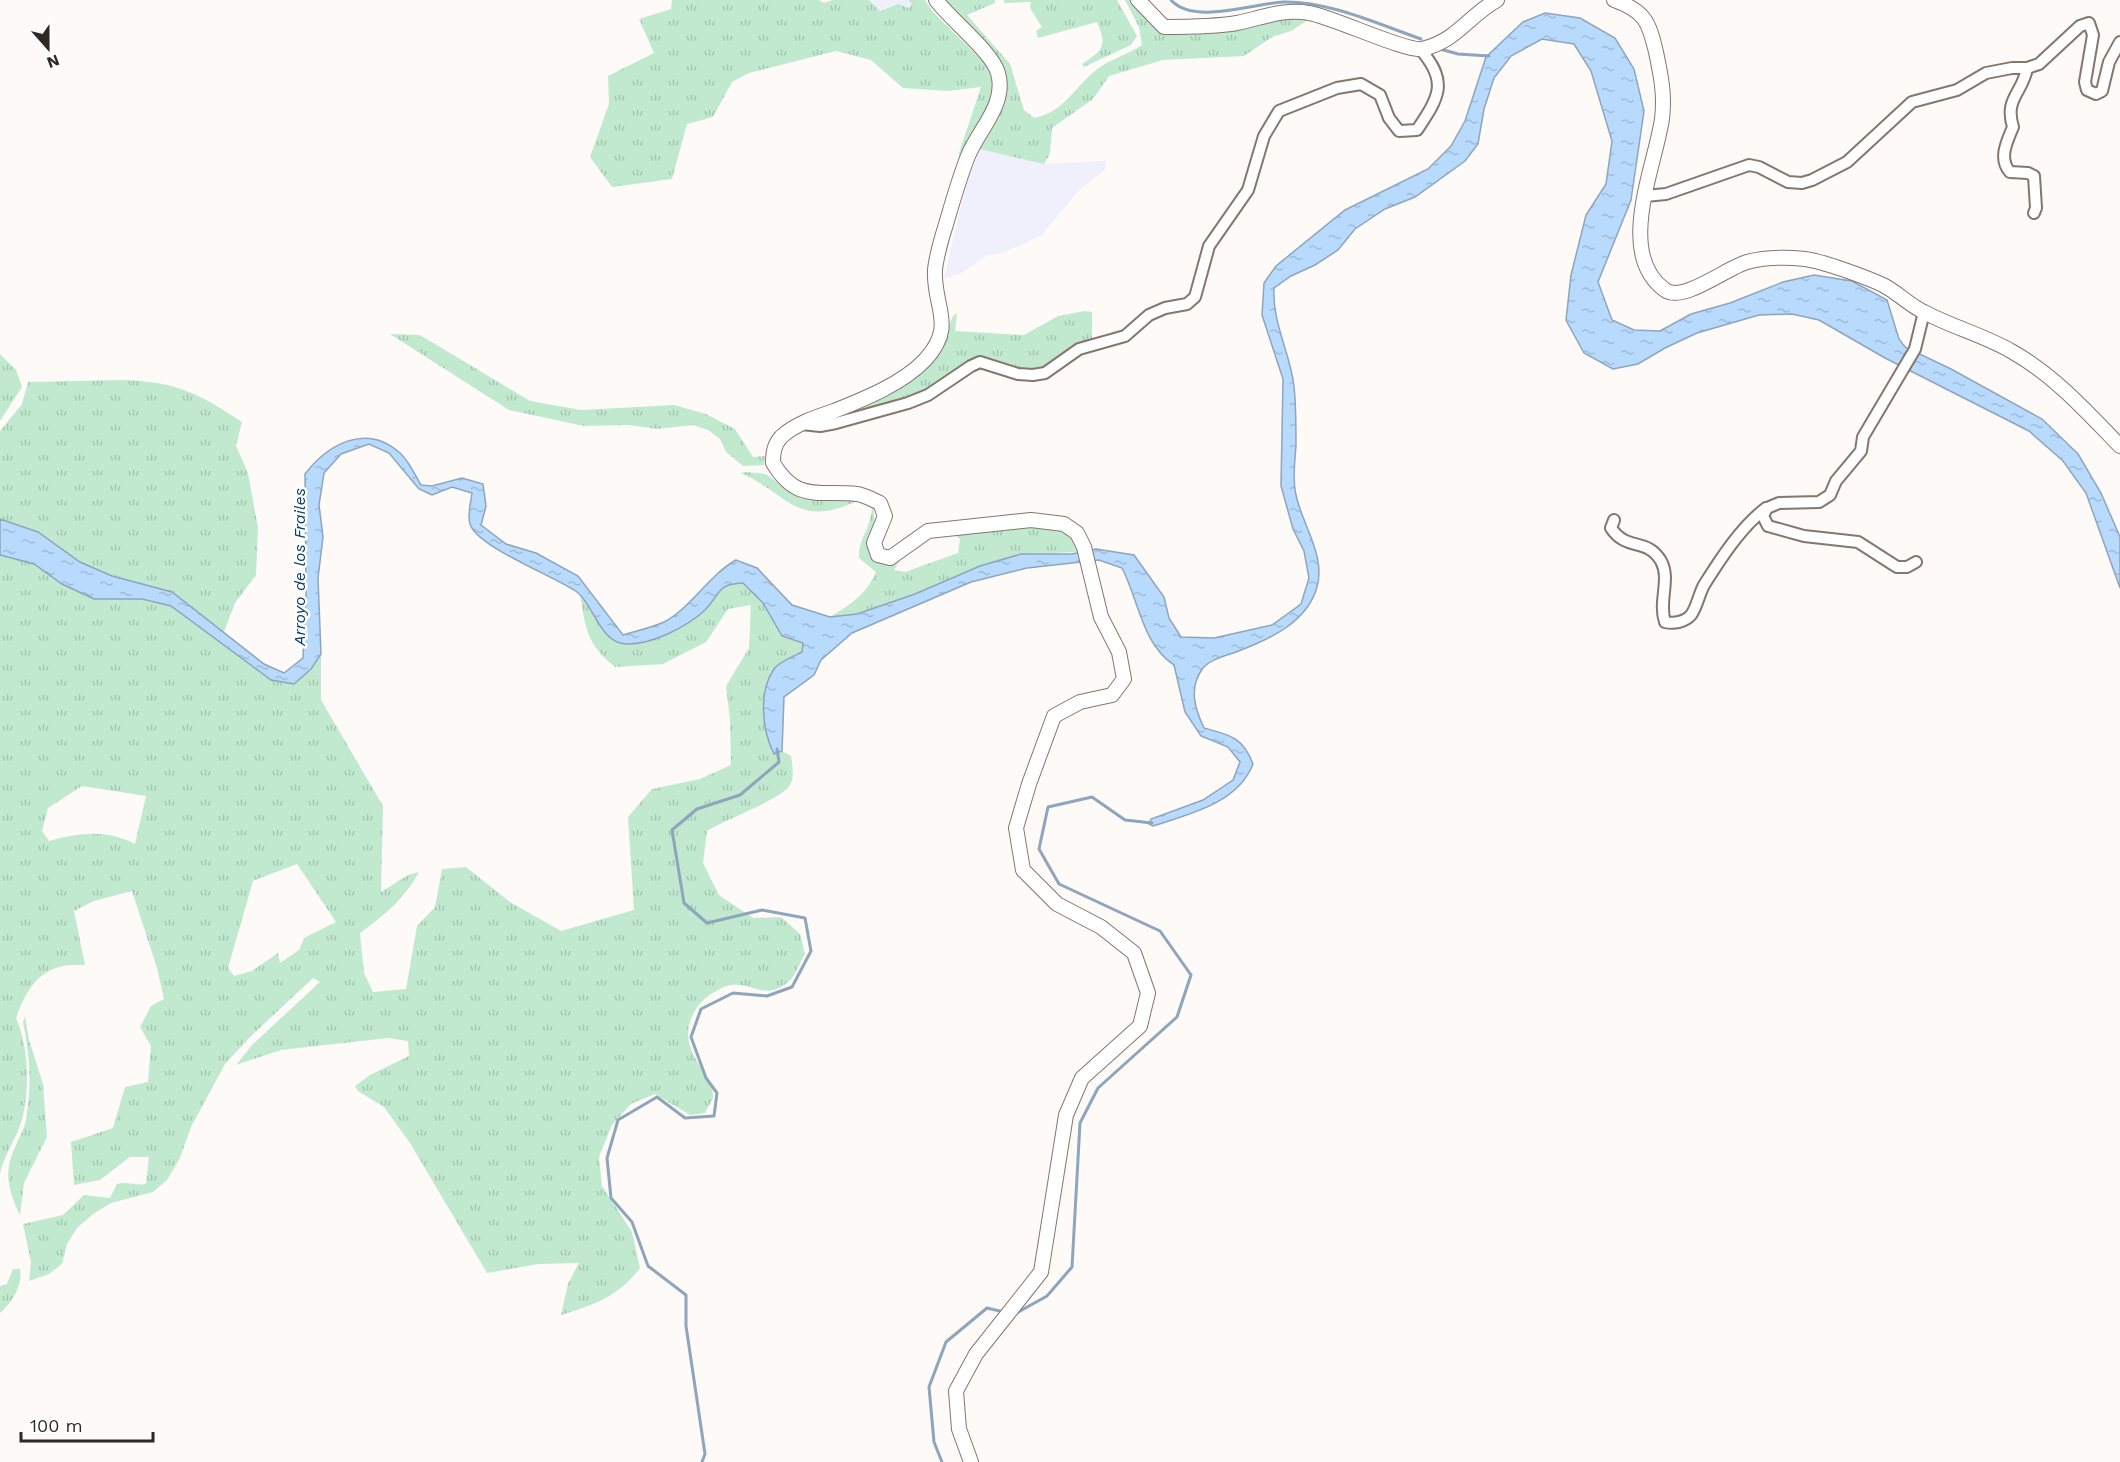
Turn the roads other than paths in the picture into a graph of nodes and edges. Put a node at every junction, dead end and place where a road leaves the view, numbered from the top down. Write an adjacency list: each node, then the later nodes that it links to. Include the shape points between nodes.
1 (936, 0): 11 (main road, via 992,59 1000,90 996,106 969,154 941,241 935,269 943,328 938,344 924,361 901,378 863,399)
2 (1138, 0): 6 (main road, via 1164,27 1235,23 1282,12 1306,12)
3 (1497, 0): 6 (main road, via 1448,40)
4 (1614, 0): 8 (main road, via 1643,15 1651,29 1665,90)
5 (2120, 42): 7 (street, via 2109,62 2102,91 2096,94 2087,90 2085,82 2093,35 2089,23 2080,26 2039,64)
6 (1420, 49): 11 (street, via 1435,66 1439,86 1433,105 1417,130 1399,131 1380,95 1360,84 1337,88 1279,111 1264,136 1248,190 1209,246 1195,297 1187,304 1149,315 1125,336 1079,349 1045,373 1018,374 980,362 908,403 836,423)
7 (2027, 68): 8 (street, via 1986,73 1957,90 1912,102 1847,162 1812,180 1788,182 1749,165 1666,194); 9 (street, via 2011,101 2009,116 2013,127 2004,159 2010,172 2034,176)
8 (1645, 196): 10 (main road, via 1641,240 1645,263 1652,280 1668,293 1689,292 1746,262 1776,257 1808,259 1882,285)
9 (2034, 213)
10 (1924, 312): 12 (main road, via 2010,350 2039,368); 13 (street, via 1915,349 1863,437 1861,452 1836,481 1830,495 1819,502)
11 (801, 424): 16 (main road, via 781,437 774,449 773,463 790,484 816,495 859,494 880,503 885,516 874,543 878,555 890,558 928,531 1031,520 1064,524 1077,533 1101,617 1119,652 1124,679 1112,695 1080,702 1054,716 1016,828 1023,870 1058,904 1101,927 1134,953 1148,993 1140,1026 1082,1078 1066,1115 1041,1272 976,1354 956,1391 959,1429)
12 (2120, 446)
13 (1767, 507): 14 (street, via 1731,546 1705,584 1691,615 1674,624 1665,622 1662,612 1665,574 1661,562 1651,549 1619,539 1611,528); 15 (street, via 1763,516 1768,526 1804,536 1858,542 1897,567)
14 (1614, 520)
15 (1916, 562)
16 (971, 1462)

